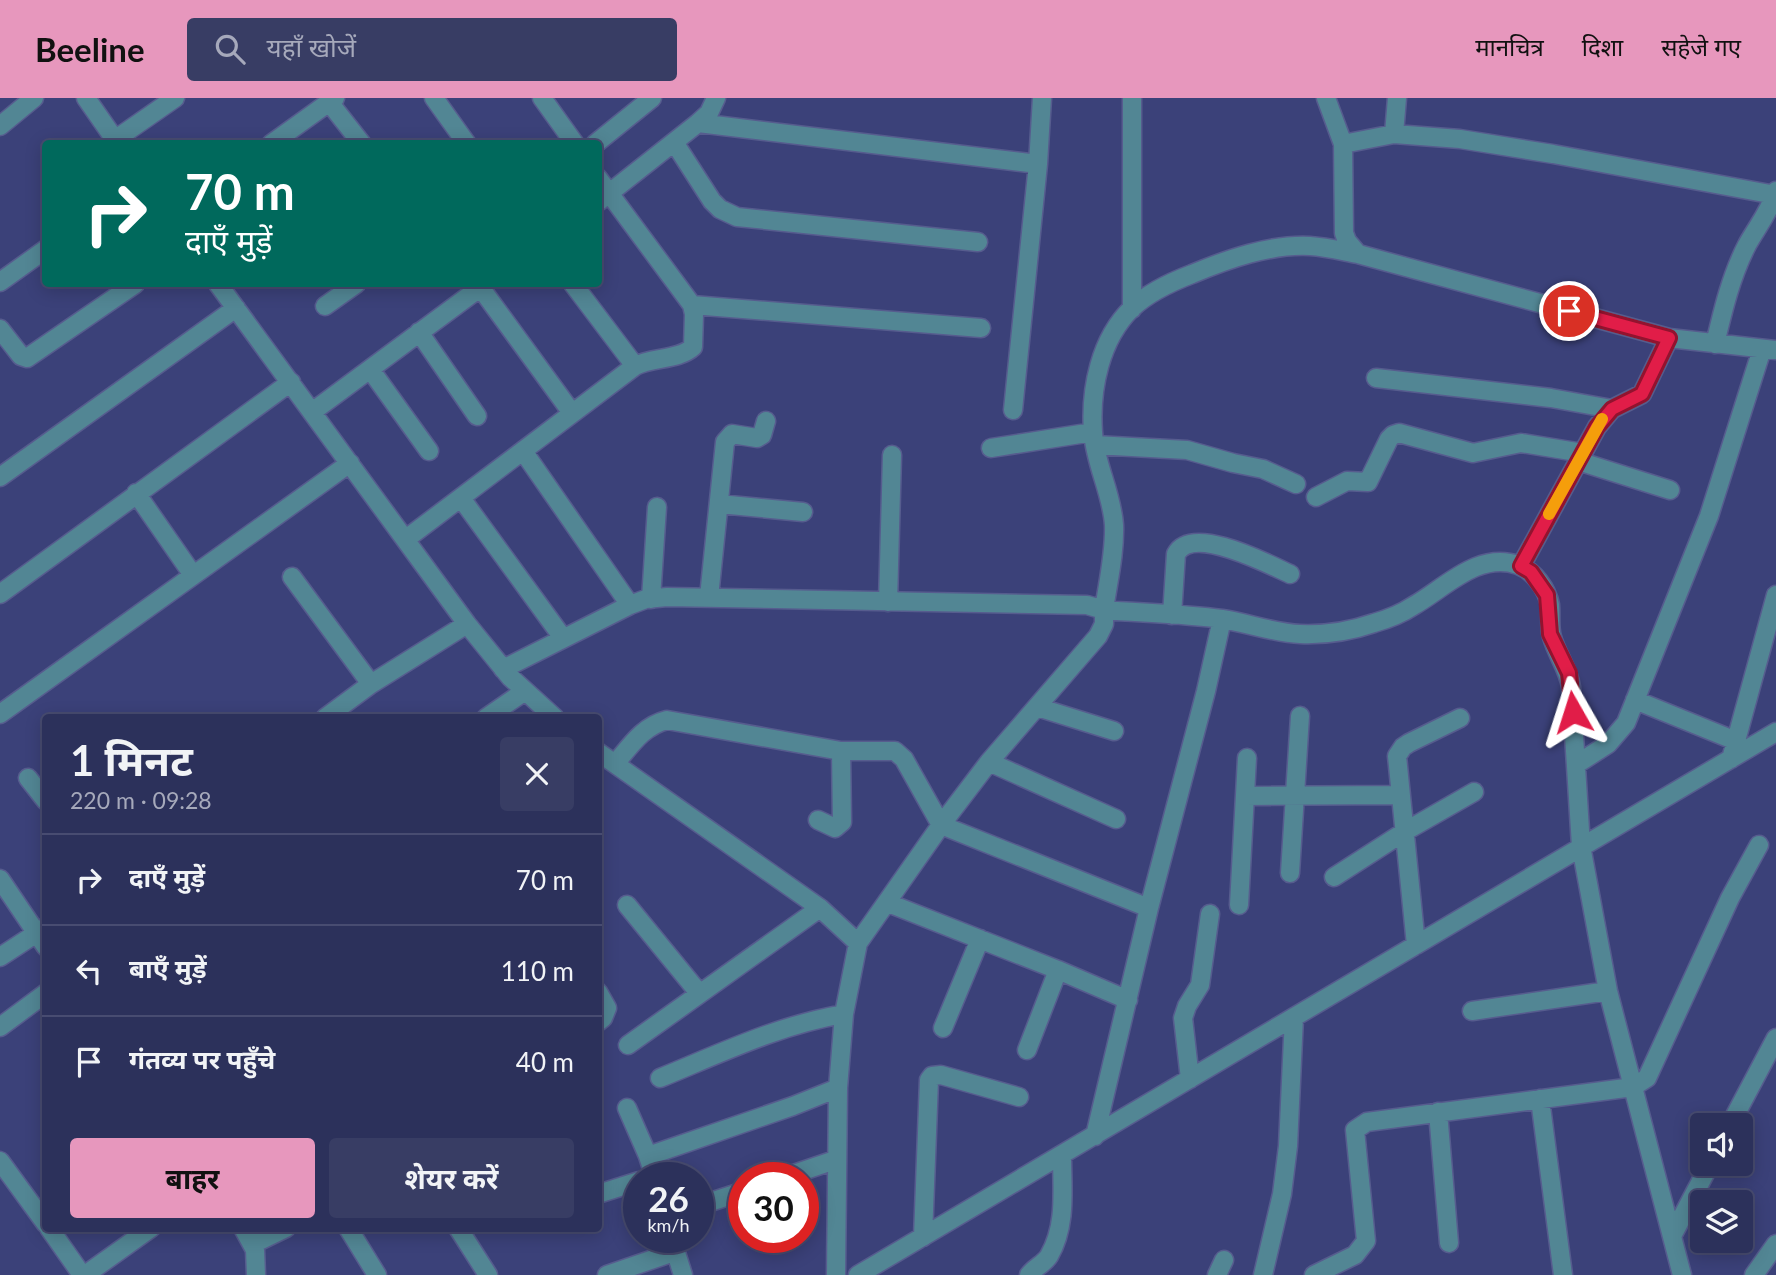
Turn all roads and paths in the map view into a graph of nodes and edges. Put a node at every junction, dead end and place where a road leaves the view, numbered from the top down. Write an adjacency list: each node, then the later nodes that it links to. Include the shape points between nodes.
1 (34, 98): 14 (street)
2 (86, 98): 16 (street)
3 (175, 98): 17 (street)
4 (433, 98): 20 (street)
5 (542, 98): 21 (street)
6 (652, 98): 22 (street)
7 (716, 98): 13 (street)
8 (1042, 98): 25 (street)
9 (1132, 98): 41 (street)
10 (1326, 98): 24 (street)
11 (1396, 98): 15 (street)
12 (332, 100): 18 (street); 19 (street)
13 (698, 123): 23 (street); 25 (street)
14 (0, 126)
15 (1394, 134): 24 (street); 26 (street, via 1450,138)
16 (116, 140)
17 (118, 140)
18 (277, 140)
19 (359, 140)
20 (464, 140)
21 (572, 140)
22 (600, 140)
23 (674, 142): 27 (street); 28 (street, via 712,201 737,217)
24 (1343, 144): 30 (street, via 1344,233)
25 (1038, 164): 54 (street)
26 (1776, 193): 46 (street, via 1734,273)
27 (604, 198): 38 (street)
28 (978, 242)
29 (42, 252): 31 (street)
30 (1357, 254): 41 (street, via 1310,246 1250,253 1181,278); 45 (street)
31 (0, 282)
32 (131, 287): 48 (street, via 32,356)
33 (220, 287): 40 (street)
34 (352, 287): 39 (street)
35 (480, 287): 44 (street)
36 (484, 287): 56 (street)
37 (575, 287): 49 (street)
38 (692, 305): 42 (street); 49 (street, via 693,347)
39 (325, 306)
40 (236, 308): 52 (street); 66 (street)
41 (1132, 309): 59 (street, via 1113,333 1100,361)
42 (981, 328)
43 (0, 329): 48 (street)
44 (419, 332): 50 (street); 57 (street)
45 (1669, 338): 46 (street); 53 (street, via 1642,394)
46 (1715, 344): 47 (street)
47 (1769, 350): 94 (street)
48 (7, 353)
49 (635, 366): 56 (street)
50 (370, 369): 55 (street); 61 (street)
51 (1376, 378): 53 (street)
52 (291, 382): 55 (street); 69 (street)
53 (1612, 409): 64 (street)
54 (1013, 410)
55 (312, 412): 65 (street)
56 (572, 413): 62 (street)
57 (477, 415)
58 (766, 421): 72 (street, via 757,438 727,437)
59 (1094, 438): 60 (street); 67 (street, via 1196,452 1263,469); 86 (street, via 1114,523)
60 (991, 448)
61 (429, 451)
62 (523, 451): 71 (street); 85 (street)
63 (892, 455): 84 (street)
64 (1581, 457): 68 (street); 70 (street, via 1521,443 1473,453 1399,433 1390,439 1368,482 1347,481); 76 (street)
65 (350, 463): 75 (street); 78 (street)
66 (0, 477)
67 (1296, 484)
68 (1670, 490)
69 (136, 494): 78 (street); 80 (street)
70 (1316, 497)
71 (461, 498): 75 (street); 90 (street)
72 (719, 504): 74 (street); 82 (street)
73 (657, 508): 83 (street)
74 (803, 512)
75 (406, 539): 89 (street)
76 (1521, 566): 88 (street, via 1485,564 1395,616 1348,631 1299,634); 111 (street, via 1547,595 1550,634 1569,673)
77 (1290, 574): 87 (street, via 1225,547 1188,544 1176,554)
78 (193, 575): 96 (street)
79 (292, 577): 92 (street)
80 (0, 594)
81 (1776, 595): 104 (street)
82 (709, 597): 83 (street); 84 (street)
83 (651, 599): 85 (street)
84 (888, 602): 86 (street, via 1087,605)
85 (630, 605): 90 (street)
86 (1104, 610): 87 (street); 95 (street, via 1098,636)
87 (1172, 615): 88 (street)
88 (1222, 619): 131 (street)
89 (467, 624): 91 (street); 92 (street)
90 (563, 638): 91 (street)
91 (503, 669): 93 (street)
92 (371, 684): 97 (street)
93 (525, 691): 98 (street); 99 (street)
94 (1635, 701): 104 (street); 111 (street, via 1616,736)
95 (1037, 707): 102 (street); 109 (street)
96 (0, 714)
97 (330, 714)
98 (492, 714)
99 (551, 714)
100 (1300, 716): 117 (street)
101 (1460, 718): 114 (street, via 1399,752)
102 (1114, 731)
103 (1776, 732): 108 (street)
104 (1735, 741): 108 (street)
105 (841, 751): 110 (street, via 667,720 650,725); 119 (street, via 842,822 835,828); 120 (street, via 890,750 900,755)
106 (602, 755): 110 (street)
107 (1247, 758): 116 (street)
108 (1731, 759): 123 (street)
109 (989, 762): 118 (street); 120 (street)
110 (615, 764): 130 (street)
111 (1577, 764): 123 (street)
112 (28, 778): 115 (street)
113 (1474, 792): 121 (street)
114 (1401, 795): 117 (street); 121 (street)
115 (42, 796)
116 (1245, 796): 117 (street); 129 (street)
117 (1294, 796): 124 (street)
118 (1116, 819)
119 (818, 820)
120 (941, 825): 127 (street); 131 (street)
121 (1404, 832): 125 (street); 136 (street)
122 (1759, 845): 155 (street, via 1647,1078)
123 (1581, 846): 136 (street); 139 (street)
124 (1290, 873)
125 (1334, 877)
126 (0, 879): 133 (street)
127 (887, 903): 134 (street); 135 (street)
128 (627, 905): 140 (street)
129 (1238, 905)
130 (820, 908): 135 (street); 140 (street)
131 (1149, 908): 143 (street)
132 (1210, 914): 154 (street, via 1200,985 1183,1018)
133 (42, 936): 137 (street)
134 (980, 939): 138 (street); 149 (street)
135 (858, 943): 145 (street)
136 (1416, 945): 146 (street)
137 (0, 957)
138 (1058, 970): 143 (street); 152 (street)
139 (1608, 991): 144 (street); 155 (street)
140 (699, 993): 151 (street)
141 (42, 996): 148 (street)
142 (602, 999): 147 (street, via 607,1008)
143 (1128, 1000): 162 (street)
144 (1472, 1011)
145 (844, 1014): 153 (street, via 761,1036); 156 (street)
146 (1294, 1017): 154 (street); 195 (street, via 1288,1146)
147 (602, 1019)
148 (0, 1027)
149 (943, 1028)
150 (1776, 1038): 161 (street)
151 (628, 1045)
152 (1027, 1050)
153 (660, 1077)
154 (1190, 1079): 162 (street)
155 (1633, 1087): 158 (street); 179 (street)
156 (838, 1088): 163 (street); 165 (street)
157 (1019, 1097): 180 (street, via 941,1075 929,1080)
158 (1540, 1099): 160 (street); 197 (street)
159 (627, 1108): 163 (street)
160 (1437, 1112): 181 (street); 196 (street, via 1367,1122 1355,1130 1366,1241 1355,1255)
161 (1736, 1113)
162 (1095, 1136): 164 (street)
163 (648, 1156): 167 (street)
164 (1062, 1156): 180 (street); 194 (street, via 1060,1228 1047,1259)
165 (835, 1160): 168 (street); 192 (street)
166 (0, 1161): 172 (street)
167 (648, 1162)
168 (819, 1165)
169 (1704, 1176): 179 (street)
170 (623, 1186): 171 (street)
171 (602, 1193)
172 (42, 1219)
173 (52, 1232): 187 (street)
174 (144, 1232): 187 (street)
175 (246, 1232): 182 (street)
176 (278, 1232): 182 (street)
177 (350, 1232): 188 (street)
178 (461, 1232): 189 (street)
179 (1672, 1236): 198 (street)
180 (923, 1237): 193 (street)
181 (1448, 1243)
182 (253, 1244): 186 (street, via 256,1254)
183 (1776, 1244): 199 (street)
184 (654, 1253): 190 (street)
185 (676, 1253): 191 (street)
186 (250, 1272)
187 (83, 1275)
188 (377, 1275)
189 (488, 1275)
190 (607, 1275)
191 (683, 1275)
192 (836, 1275)
193 (859, 1275)
194 (1029, 1275)
195 (1264, 1275)
196 (1314, 1275)
197 (1563, 1275)
198 (1682, 1275)
199 (1754, 1275)

